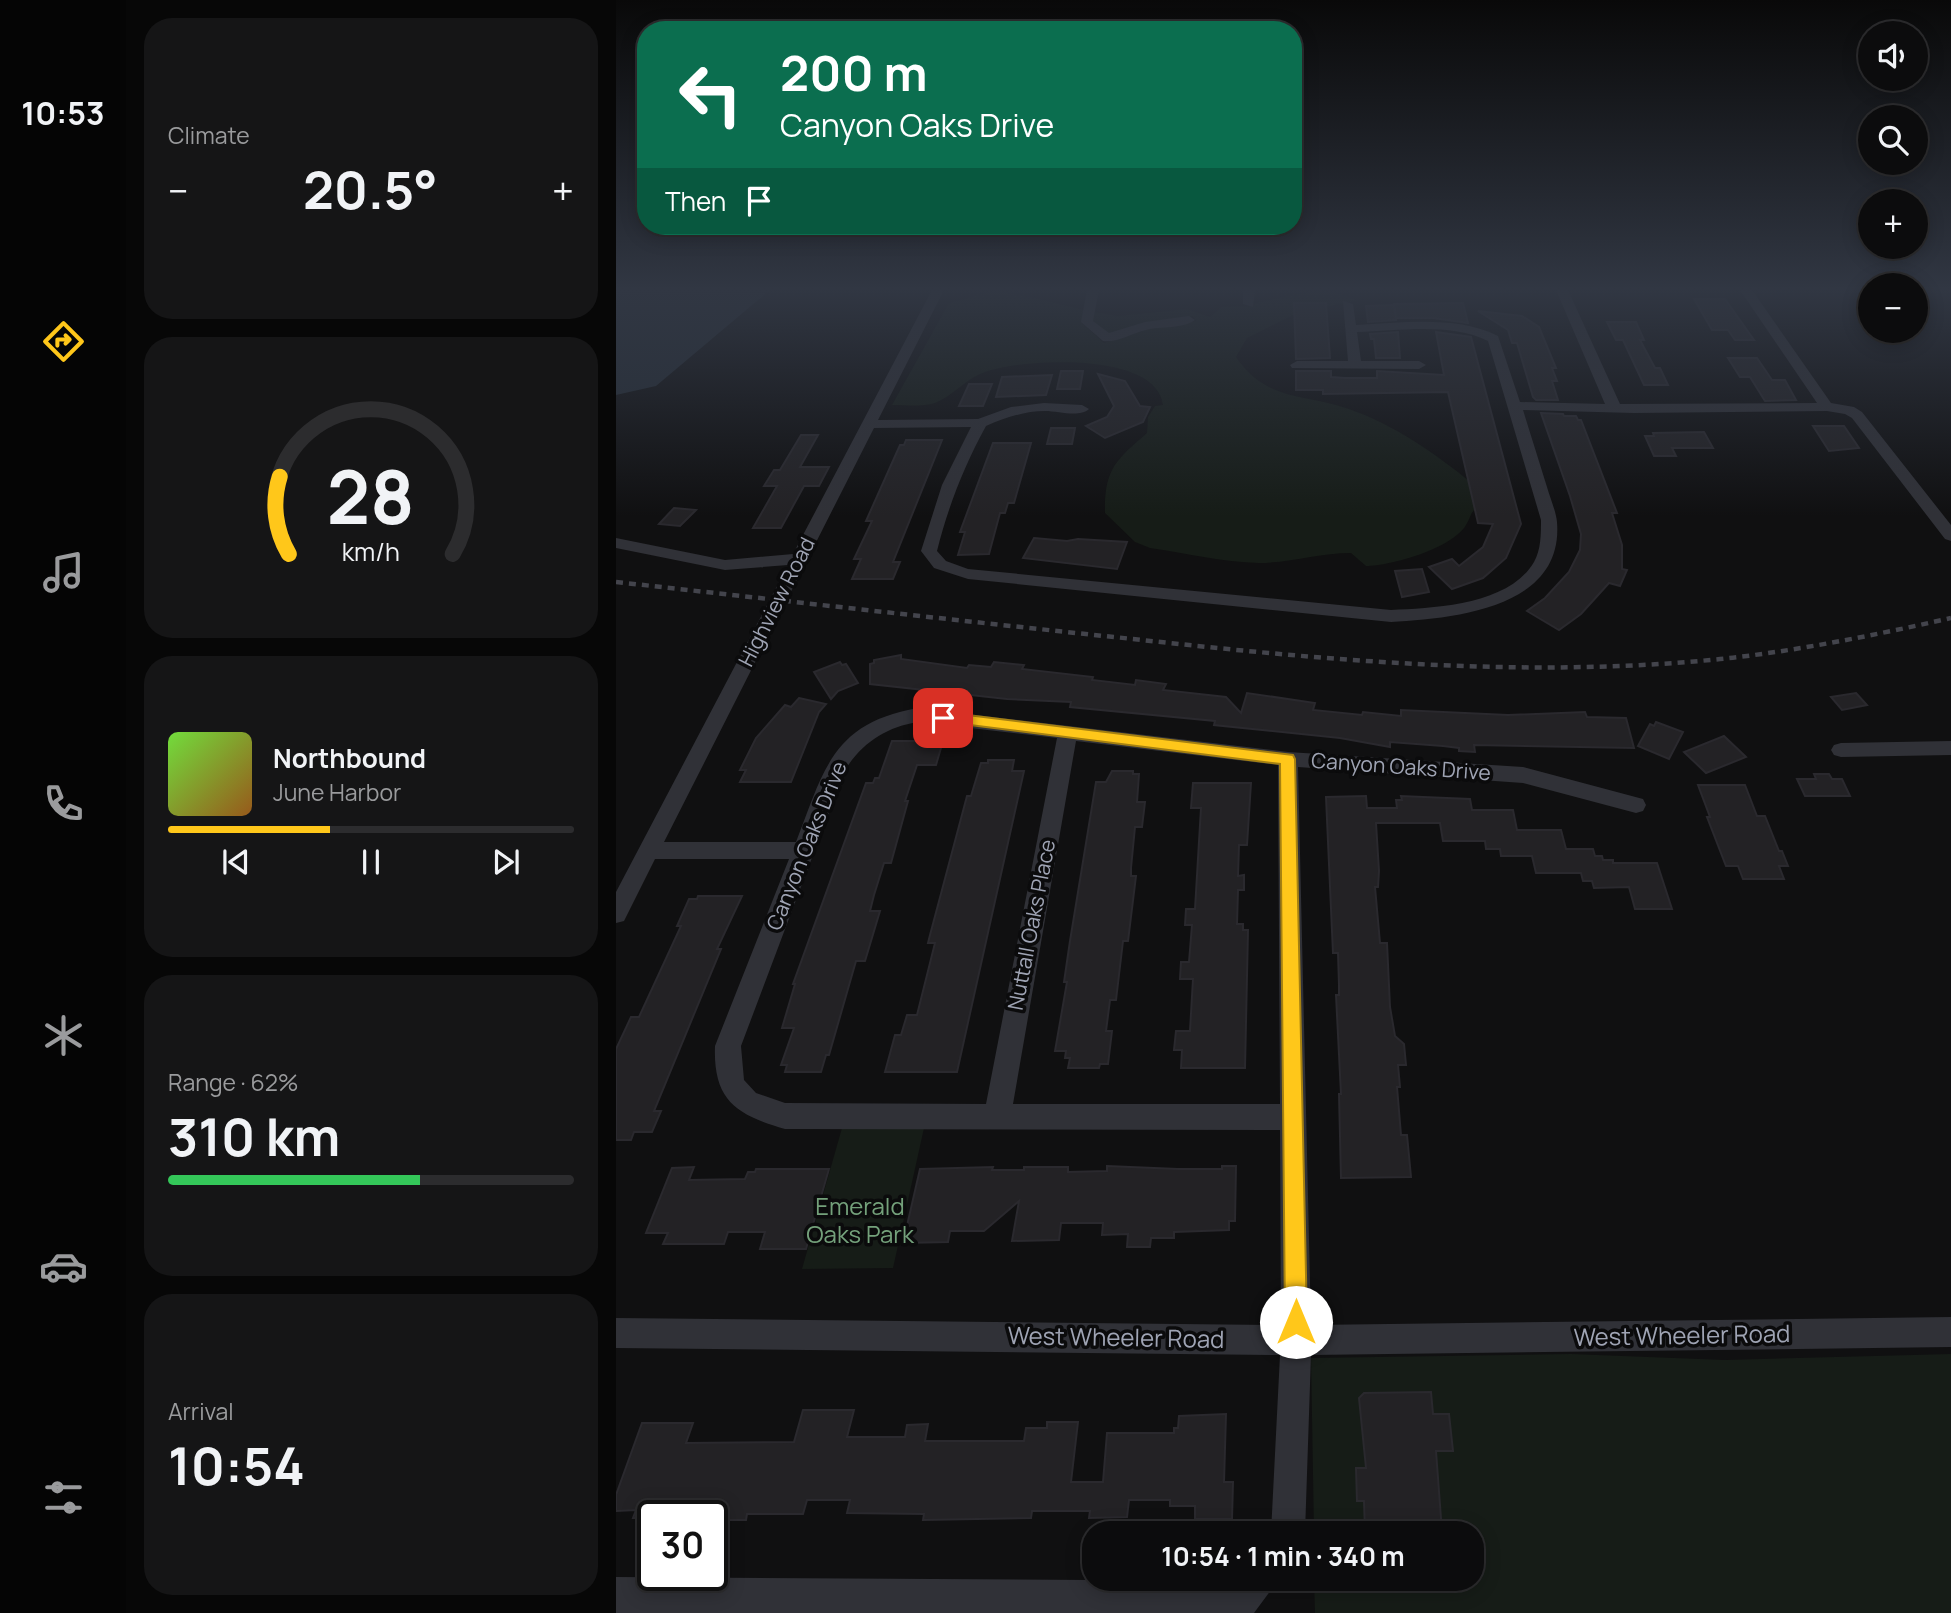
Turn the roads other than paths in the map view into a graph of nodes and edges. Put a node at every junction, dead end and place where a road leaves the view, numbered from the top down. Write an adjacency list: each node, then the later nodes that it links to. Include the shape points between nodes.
1 (899, 365): 10 (street, Highview Road)
2 (1503, 365): 5 (street)
3 (1594, 365): 6 (street)
4 (1798, 365): 7 (street)
5 (1516, 407): 6 (street); 9 (street, via 1549,520 1549,539 1540,566 1520,585 1489,601 1444,613 1391,616 947,570 934,562 929,551 934,528)
6 (1615, 407): 7 (street)
7 (1827, 407): 11 (street, via 1857,415)
8 (1082, 410): 9 (street, via 1044,407 1011,411)
9 (980, 423): 10 (street)
10 (869, 424): 13 (street, Highview Road)
11 (1951, 536)
12 (616, 543): 13 (street, via 725,565)
13 (799, 559): 20 (street, Highview Road)
14 (1068, 732): 17 (street, Canyon Oaks Drive); 19 (street, Canyon Oaks Drive, via 918,715 883,722 845,752); 22 (street, Nuttall Oaks Place)
15 (1951, 748): 16 (street)
16 (1841, 750)
17 (1288, 759): 18 (street, Canyon Oaks Drive, via 1523,775); 23 (street)
18 (1636, 805)
19 (804, 850): 20 (street); 22 (street, Canyon Oaks Drive, via 728,1046 730,1084 760,1110 785,1116)
20 (648, 851): 21 (street, Highview Road)
21 (616, 914)
22 (997, 1117): 23 (street, Canyon Oaks Drive)
23 (1294, 1117): 26 (street)
24 (1951, 1332): 26 (street, West Wheeler Road)
25 (616, 1333): 26 (street, West Wheeler Road)
26 (1296, 1340): 27 (street)
27 (1288, 1521)
28 (1250, 1591): 29 (street, via 1245,1599)
29 (616, 1595)

